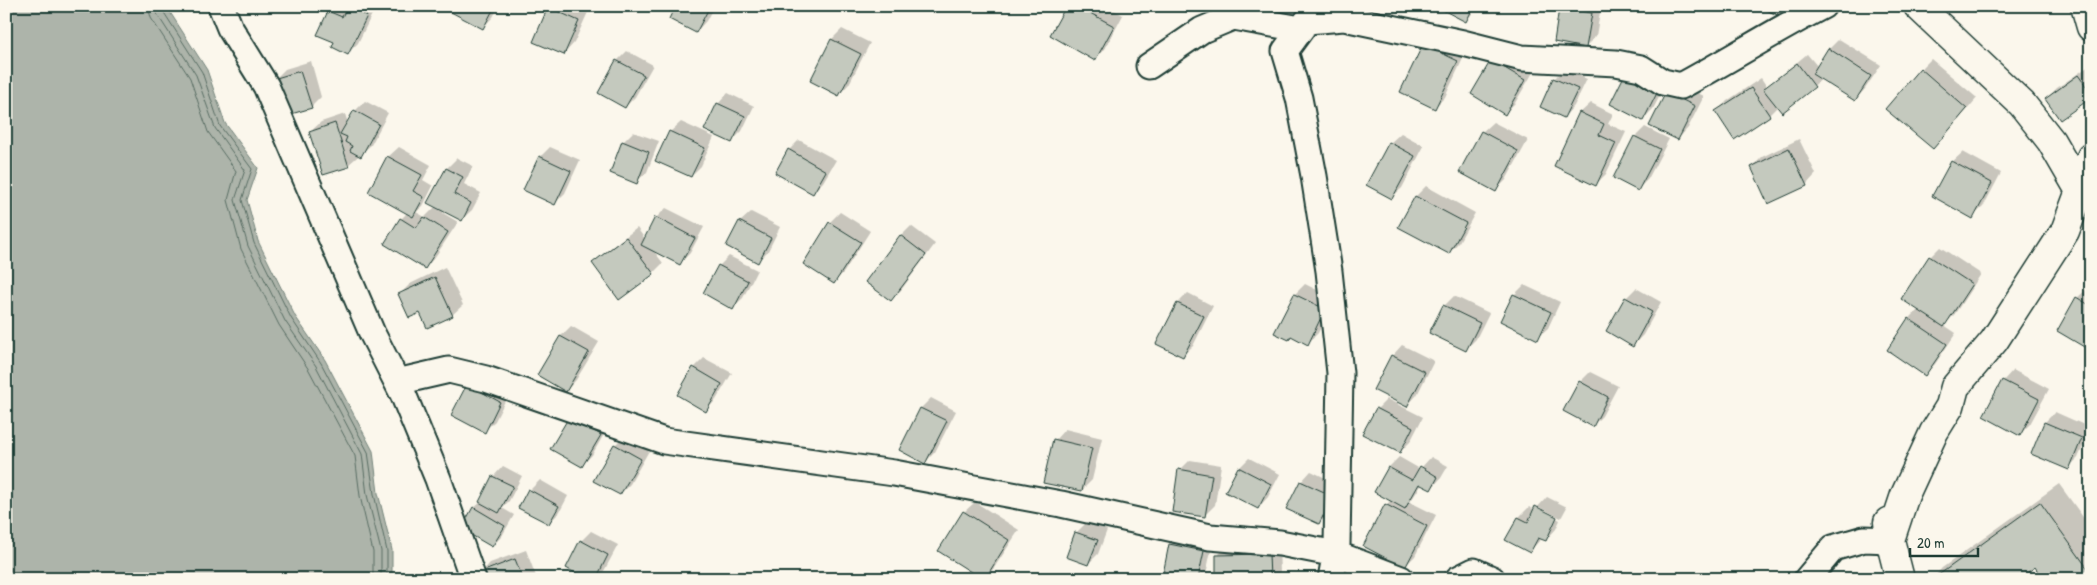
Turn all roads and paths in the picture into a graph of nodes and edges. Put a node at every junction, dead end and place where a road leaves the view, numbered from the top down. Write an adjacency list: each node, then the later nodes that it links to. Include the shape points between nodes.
1 (221, 6): 10 (street, via 230,28 266,86)
2 (1823, 6): 6 (street, via 1681,86 1663,82 1641,68 1616,63 1522,58 1344,18 1307,22)
3 (1918, 6): 9 (main road, via 2022,104 2051,141)
4 (2085, 6): 5 (main road)
5 (2091, 27)
6 (1301, 29): 7 (street, via 1233,17 1202,30); 12 (street, via 1286,51 1314,176 1329,271 1340,374)
7 (1149, 66)
8 (2091, 157): 9 (main road)
9 (2080, 191): 11 (main road, via 2065,231 1994,341 1955,387 1950,406 1934,432 1905,495)
10 (396, 382): 12 (street, via 449,370 486,379 664,441 894,472 1210,536 1280,543); 13 (street, via 438,478)
11 (1890, 540): 18 (street, via 1864,539 1833,548); 19 (main road)
12 (1336, 554): 14 (street); 15 (street)
13 (473, 579)
14 (1332, 579)
15 (1401, 579)
16 (1458, 579): 17 (street, via 1474,571)
17 (1492, 579)
18 (1807, 579)
19 (1900, 579)

